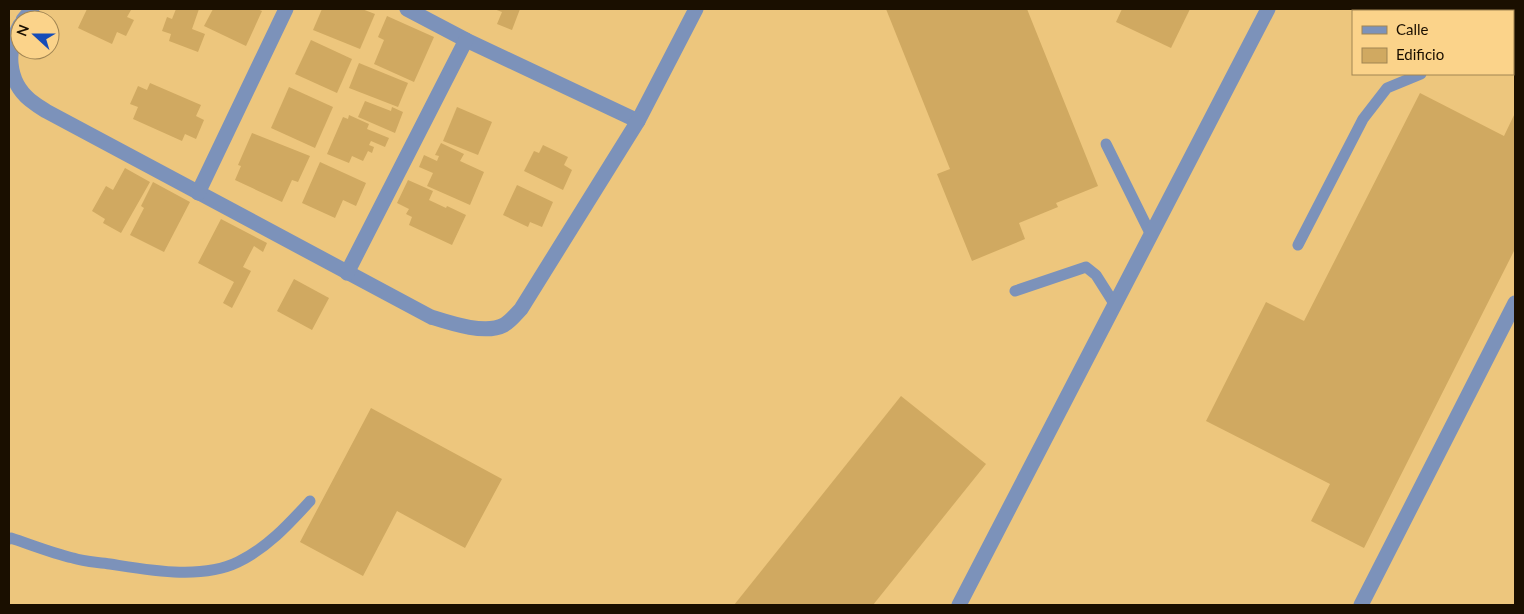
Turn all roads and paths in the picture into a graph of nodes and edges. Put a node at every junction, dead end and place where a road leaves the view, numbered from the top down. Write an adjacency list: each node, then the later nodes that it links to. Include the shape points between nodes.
1 (286, 9): 10 (street)
2 (407, 9): 5 (street)
3 (696, 9): 8 (street)
4 (1268, 9): 11 (street)
5 (466, 40): 8 (street); 13 (street)
6 (10, 60): 10 (street, via 19,88 29,100)
7 (1418, 75): 12 (lane, via 1387,88 1363,119)
8 (638, 121): 13 (street, via 521,308 503,326 466,327 431,317)
9 (1106, 144): 11 (lane)
10 (198, 193): 13 (street)
11 (1151, 235): 16 (street)
12 (1298, 245)
13 (346, 273)
14 (1015, 291): 16 (lane, via 1086,267 1096,275)
15 (1515, 302): 20 (street)
16 (1115, 305): 19 (street)
17 (310, 501): 18 (lane, via 262,548 236,563 204,571 136,568 74,559)
18 (10, 538)
19 (960, 605)
20 (1361, 605)

